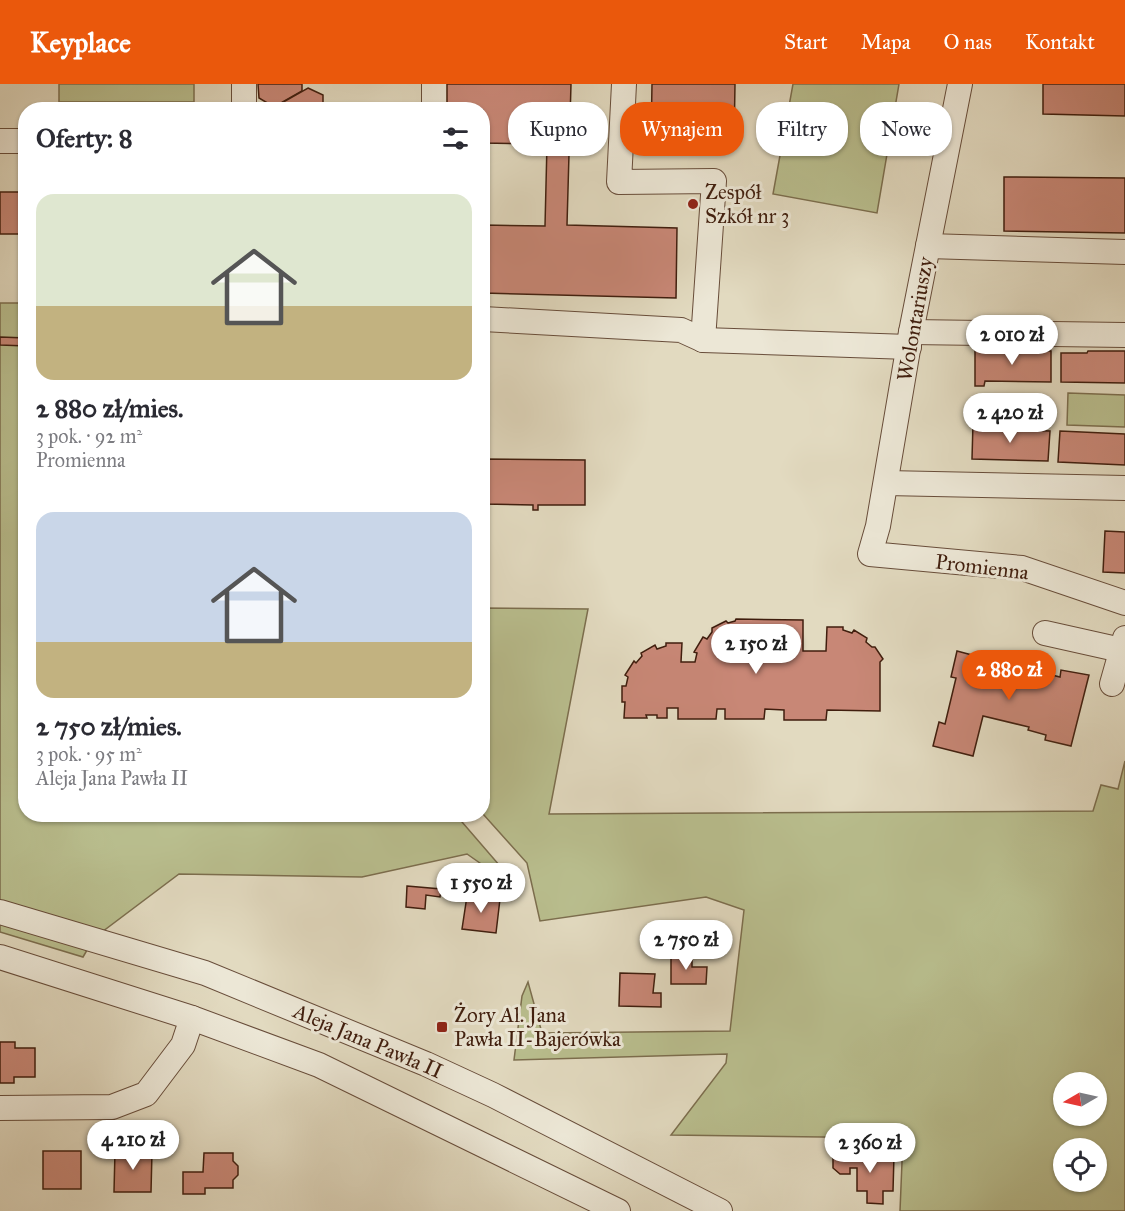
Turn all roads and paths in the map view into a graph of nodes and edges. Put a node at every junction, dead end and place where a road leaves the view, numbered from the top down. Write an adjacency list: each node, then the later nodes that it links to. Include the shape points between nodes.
1 (244, 84): 5 (street)
2 (434, 84): 6 (street)
3 (624, 84): 14 (street, via 619,182 714,181)
4 (960, 84): 9 (street, Wolontariuszy)
5 (244, 102)
6 (434, 102)
7 (0, 141): 8 (street)
8 (18, 141)
9 (928, 246): 10 (street); 13 (street, Wolontariuszy)
10 (1125, 252)
11 (490, 319): 14 (street, via 681,330)
12 (1125, 335): 13 (street)
13 (910, 339): 14 (street); 15 (street, Wolontariuszy)
14 (703, 340)
15 (886, 483): 16 (street); 17 (street, Wolontariuszy)
16 (1125, 488)
17 (870, 554): 18 (street, Promienna, via 1022,568)
18 (1125, 603)
19 (1045, 633): 20 (street)
20 (1123, 644): 21 (street)
21 (1113, 684)
22 (0, 912): 27 (street, Aleja Jana Pawła II, via 205,973 404,1055 493,1095)
23 (0, 957): 24 (street, Aleja Jana Pawła II)
24 (192, 1018): 25 (street, via 183,1045 146,1094 112,1107); 26 (street, Aleja Jana Pawła II, via 319,1065)
25 (0, 1108)
26 (618, 1211)
27 (720, 1211)

